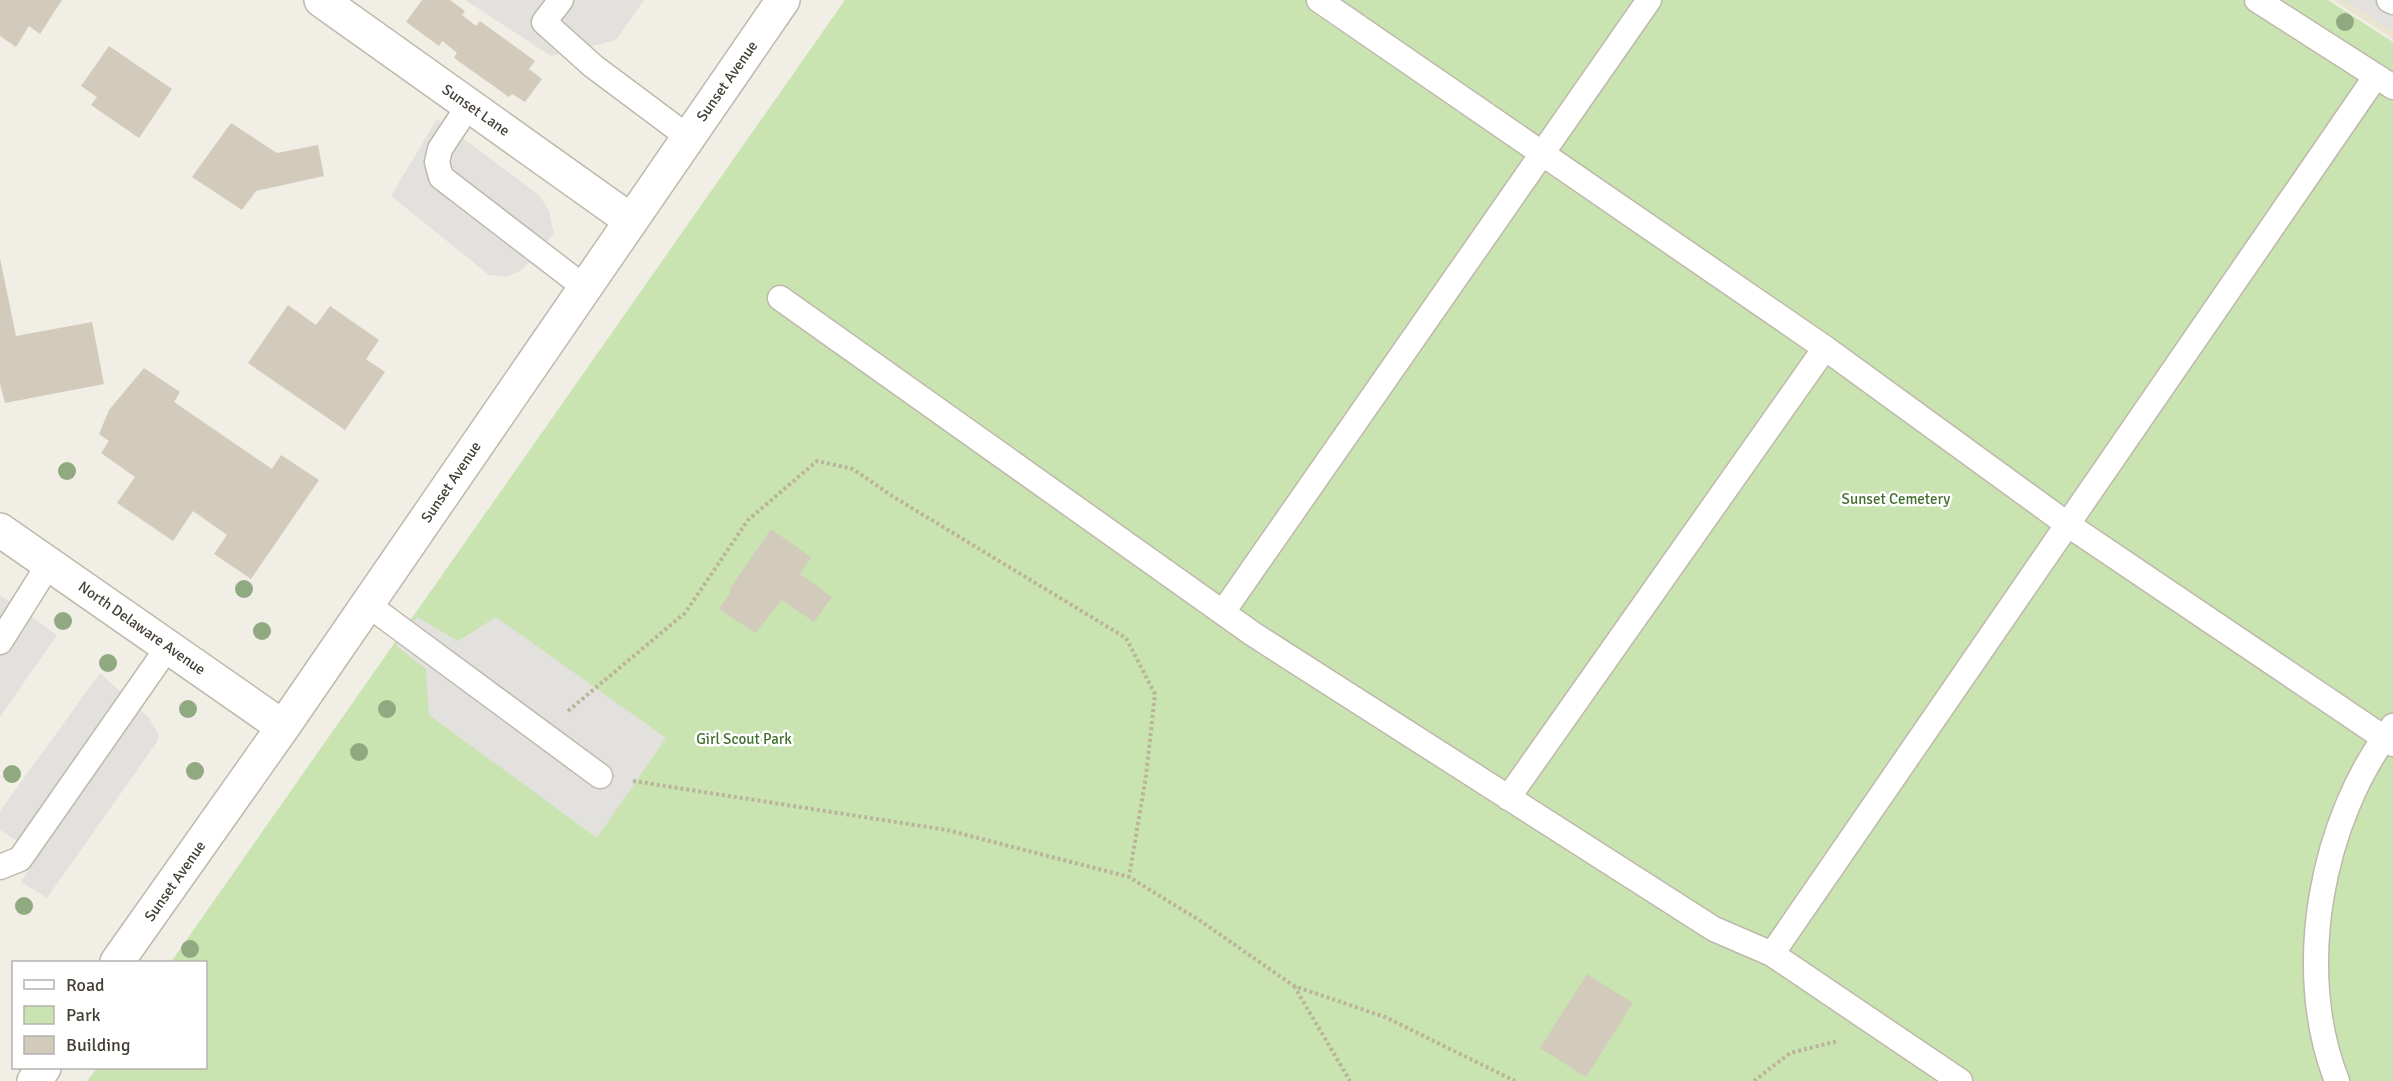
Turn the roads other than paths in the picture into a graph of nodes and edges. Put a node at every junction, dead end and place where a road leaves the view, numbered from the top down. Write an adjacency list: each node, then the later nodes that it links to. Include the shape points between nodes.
1 (321, 0): 10 (street, Sunset Lane)
2 (561, 0): 11 (lane, via 544,22 593,66)
3 (783, 0): 11 (street, Sunset Avenue)
4 (1318, 0): 12 (lane)
5 (1649, 0): 12 (lane)
6 (2257, 0): 9 (lane)
7 (2389, 0): 8 (lane)
8 (2393, 3)
9 (2384, 82): 17 (lane)
10 (469, 105): 13 (street, Sunset Lane); 14 (lane, via 440,149 437,162 441,177)
11 (688, 137): 13 (street, Sunset Avenue)
12 (1542, 153): 16 (lane); 21 (lane)
13 (630, 220): 14 (street, Sunset Avenue)
14 (584, 287): 20 (street, Sunset Avenue)
15 (780, 298): 21 (lane)
16 (1825, 348): 17 (lane); 27 (lane)
17 (2067, 524): 25 (lane); 29 (lane)
18 (0, 530): 19 (street, North Delaware Avenue)
19 (49, 564): 22 (lane); 23 (street, North Delaware Avenue)
20 (367, 604): 24 (street, Sunset Avenue); 26 (lane)
21 (1223, 612): 27 (lane)
22 (0, 642)
23 (168, 647): 24 (street, North Delaware Avenue); 28 (lane, via 20,859)
24 (284, 727): 30 (street, Sunset Avenue)
25 (2390, 736): 34 (lane, via 2358,780 2339,826 2317,925 2316,976)
26 (600, 776)
27 (1508, 798): 29 (lane, via 1714,929)
28 (0, 867)
29 (1772, 954): 33 (lane)
30 (118, 961)
31 (43, 1069): 32 (street)
32 (34, 1081)
33 (1960, 1081)
34 (2337, 1081)

